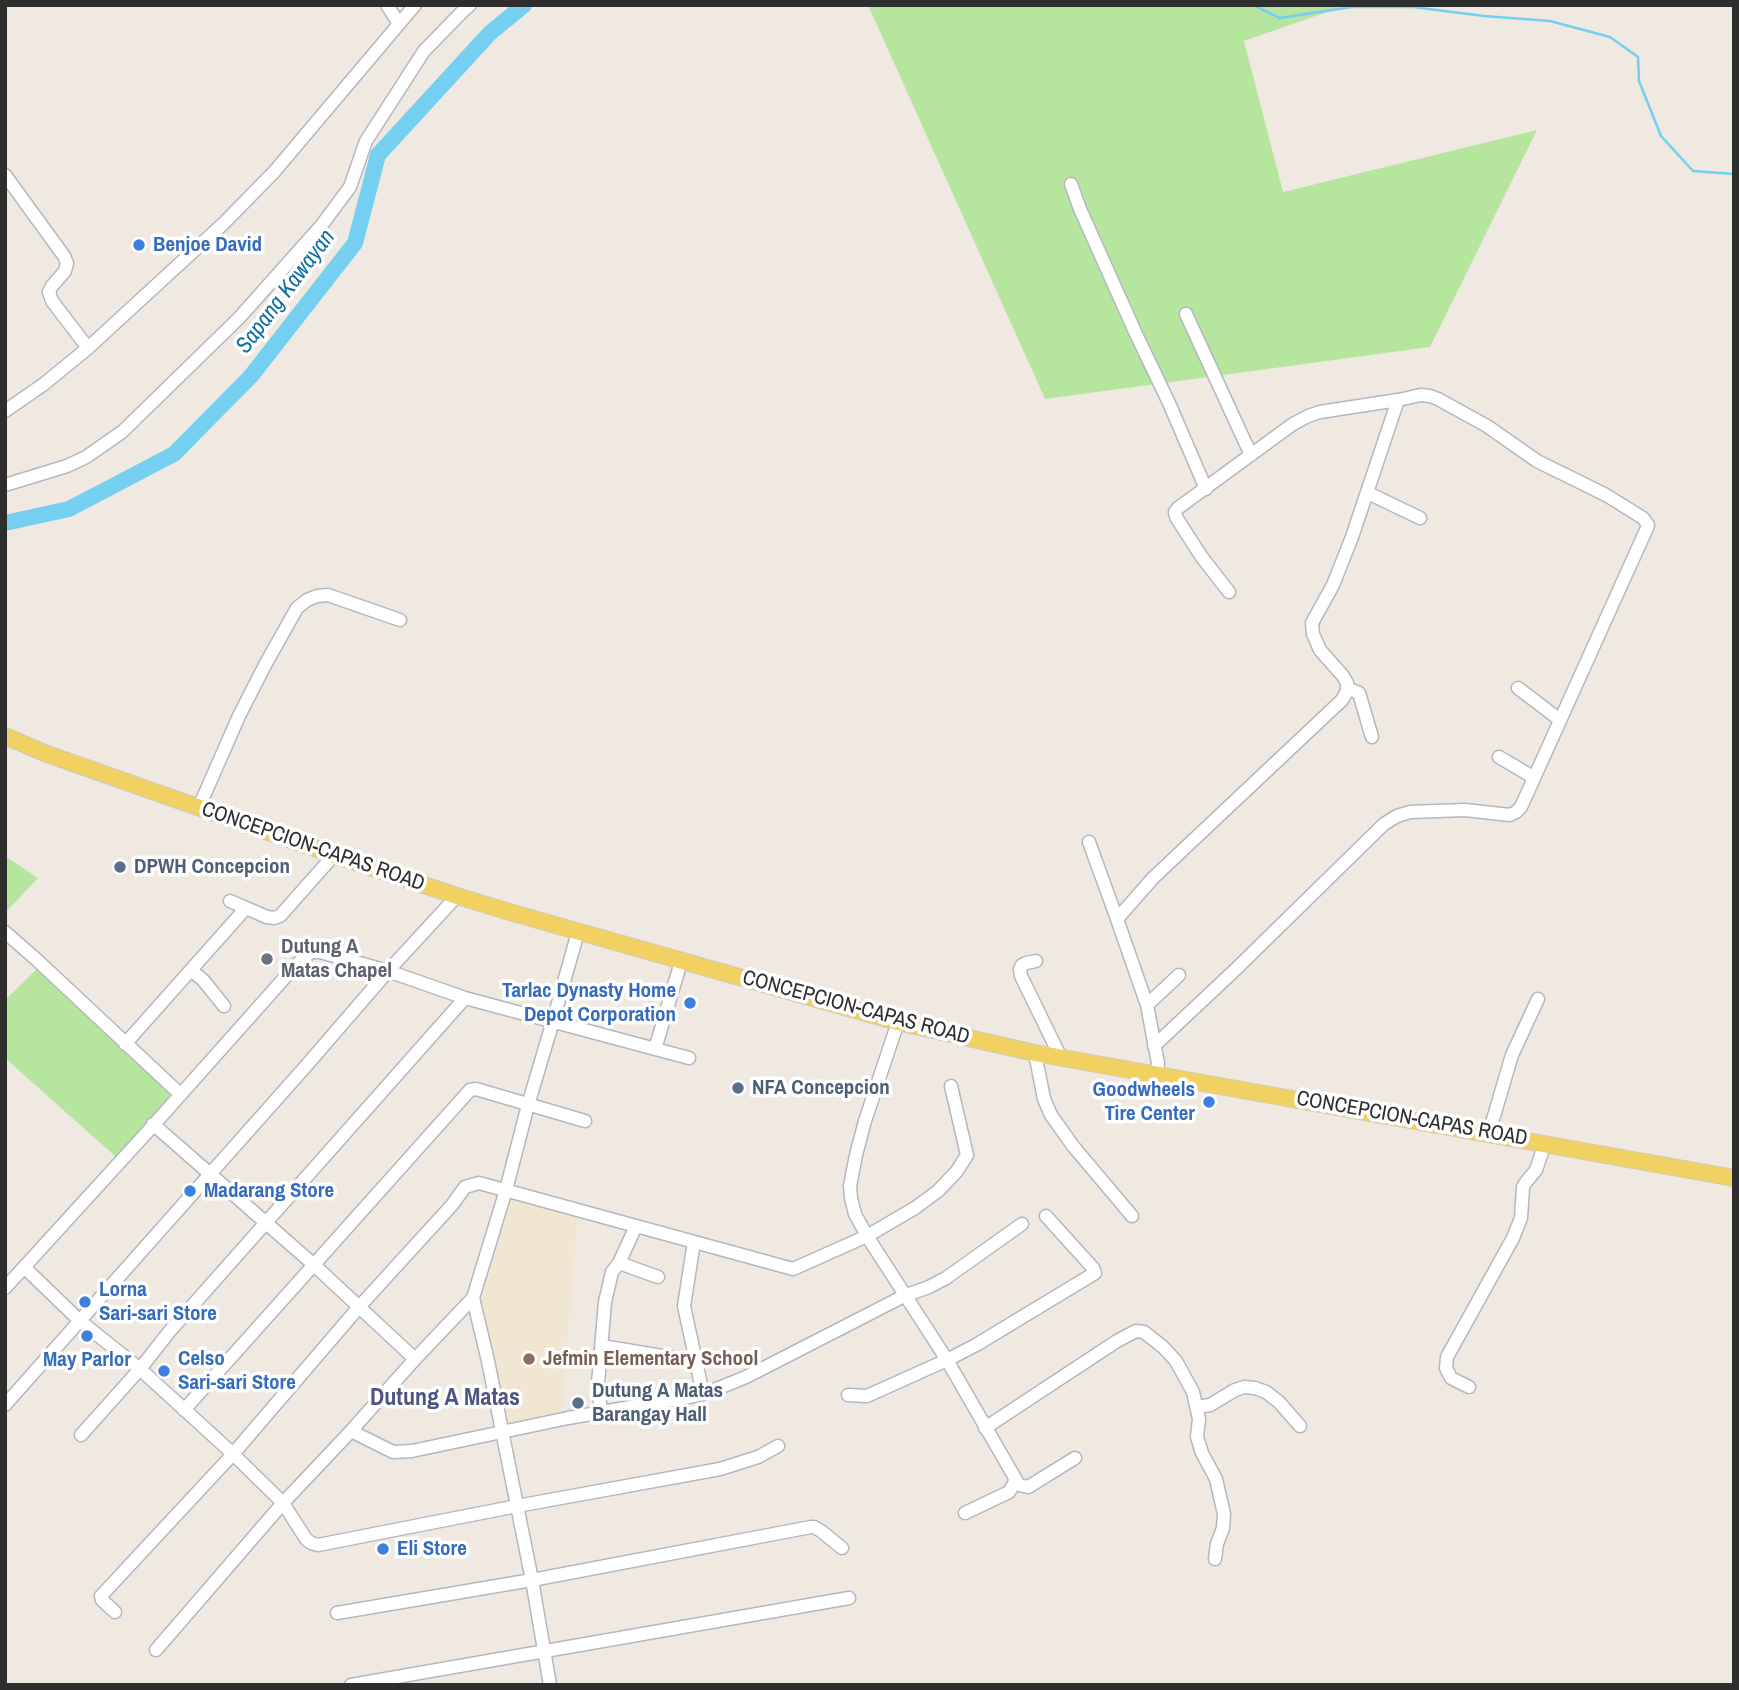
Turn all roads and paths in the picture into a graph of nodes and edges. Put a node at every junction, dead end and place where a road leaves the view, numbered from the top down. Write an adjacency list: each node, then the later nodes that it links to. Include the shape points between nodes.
1 (387, 5): 4 (street)
2 (415, 5): 4 (street)
3 (470, 5): 12 (street, via 424,51 366,141 350,187 239,318 122,432 67,466)
4 (399, 24): 8 (street, via 266,180)
5 (5, 175): 8 (street, via 64,256 65,271 49,292)
6 (1071, 184): 13 (street)
7 (1186, 314): 11 (street)
8 (88, 348): 10 (street)
9 (1398, 400): 11 (street, via 1320,412 1293,424); 14 (street); 20 (street, via 1421,395 1438,399 1537,461 1606,495 1648,525)
10 (5, 411)
11 (1251, 456): 13 (street)
12 (5, 485)
13 (1206, 489): 16 (street, via 1178,508 1176,517)
14 (1368, 493): 15 (street); 18 (street, via 1333,585 1312,623 1320,650 1343,676)
15 (1420, 518)
16 (1229, 592)
17 (400, 620): 25 (street, via 328,595 307,600 297,608 254,685)
18 (1347, 688): 22 (street, via 1359,692); 31 (street, via 1342,700 1153,878)
19 (1517, 688): 20 (street)
20 (1560, 720): 24 (street)
21 (5, 736): 25 (main road, CONCEPCION-CAPAS ROAD)
22 (1372, 737)
23 (1499, 757): 24 (street)
24 (1533, 777): 46 (street, via 1521,807 1510,815 1465,810 1410,812 1384,824)
25 (199, 807): 27 (main road, CONCEPCION-CAPAS ROAD)
26 (1089, 842): 31 (street)
27 (334, 855): 28 (main road, CONCEPCION-CAPAS ROAD); 30 (street, via 280,916)
28 (457, 896): 33 (main road, CONCEPCION-CAPAS ROAD); 37 (street)
29 (230, 901): 30 (street)
30 (246, 908): 36 (street)
31 (1117, 919): 41 (street)
32 (5, 932): 45 (street)
33 (578, 932): 35 (main road, CONCEPCION-CAPAS ROAD); 43 (street)
34 (1036, 961): 50 (street, via 1022,965 1021,976)
35 (681, 962): 44 (main road, CONCEPCION-CAPAS ROAD); 47 (street)
36 (191, 970): 42 (street); 45 (street)
37 (388, 971): 39 (street); 53 (street, via 311,952); 59 (street)
38 (1179, 975): 41 (street)
39 (465, 998): 43 (street); 64 (street)
40 (1538, 999): 57 (street, via 1512,1055)
41 (1147, 1005): 46 (street)
42 (224, 1006)
43 (553, 1021): 47 (street); 54 (street)
44 (898, 1022): 48 (main road, CONCEPCION-CAPAS ROAD); 67 (street, via 865,1121 850,1186 855,1214)
45 (125, 1044): 53 (street)
46 (1154, 1046): 51 (street)
47 (656, 1049): 49 (street)
48 (1035, 1053): 50 (main road, CONCEPCION-CAPAS ROAD); 63 (street, via 1051,1115)
49 (689, 1058)
50 (1060, 1058): 51 (main road, CONCEPCION-CAPAS ROAD)
51 (1157, 1074): 57 (main road, CONCEPCION-CAPAS ROAD)
52 (951, 1086): 67 (street, via 967,1150 964,1162 938,1191)
53 (180, 1094): 56 (street)
54 (528, 1105): 55 (street); 61 (street); 70 (street, via 470,1090)
55 (585, 1121)
56 (153, 1124): 59 (street); 71 (street)
57 (1489, 1133): 58 (main road, CONCEPCION-CAPAS ROAD)
58 (1545, 1143): 60 (main road, CONCEPCION-CAPAS ROAD); 83 (street, via 1536,1170 1523,1187 1521,1218 1513,1238 1447,1357 1451,1378)
59 (210, 1175): 64 (street); 77 (street)
60 (1734, 1178)
61 (506, 1190): 66 (street); 75 (street); 76 (street, via 479,1183 465,1186)
62 (1046, 1216): 81 (street, via 1095,1273)
63 (1132, 1216)
64 (266, 1224): 70 (street); 82 (street)
65 (1022, 1224): 74 (street, via 946,1278)
66 (636, 1226): 68 (street); 69 (street)
67 (867, 1236): 68 (street, via 793,1269); 74 (street)
68 (694, 1242): 84 (street, via 684,1306)
69 (619, 1263): 72 (street); 78 (street, via 612,1272 605,1302)
70 (313, 1264): 76 (street); 88 (street)
71 (24, 1267): 73 (street); 77 (street)
72 (658, 1277)
73 (5, 1288)
74 (904, 1296): 81 (street); 84 (street, via 746,1377)
75 (473, 1297): 80 (street); 93 (street)
76 (359, 1307): 80 (street); 96 (street)
77 (80, 1321): 82 (street); 86 (street)
78 (602, 1346): 79 (street); 89 (street)
79 (674, 1358)
80 (415, 1359): 92 (street)
81 (947, 1360): 85 (street, via 867,1396); 91 (street)
82 (140, 1369): 88 (street); 94 (street)
83 (1469, 1387)
84 (703, 1394): 89 (street)
85 (848, 1395)
86 (5, 1405)
87 (1197, 1407): 90 (street, via 1244,1387 1255,1388 1279,1402); 91 (street, via 1194,1392 1176,1361 1152,1337 1136,1331); 103 (street, via 1197,1437 1216,1479 1224,1514)
88 (184, 1410): 96 (street)
89 (601, 1412): 93 (street)
90 (1300, 1426)
91 (985, 1428): 98 (street)
92 (352, 1431): 93 (street, via 393,1452); 99 (street)
93 (502, 1433): 100 (street)
94 (81, 1435)
95 (778, 1446): 100 (street, via 720,1469)
96 (233, 1454): 99 (street); 106 (street, via 101,1596)
97 (1075, 1458): 98 (street, via 1028,1487)
98 (1016, 1480): 101 (street, via 1009,1492)
99 (283, 1503): 100 (street, via 306,1539 318,1545); 108 (street)
100 (517, 1506): 104 (street)
101 (965, 1513)
102 (842, 1548): 104 (street, via 811,1527)
103 (1215, 1559)
104 (531, 1580): 107 (street); 109 (street)
105 (849, 1598): 109 (street)
106 (115, 1612)
107 (337, 1613)
108 (156, 1650)
109 (544, 1651): 110 (street); 111 (street)
110 (351, 1685)
111 (550, 1685)

